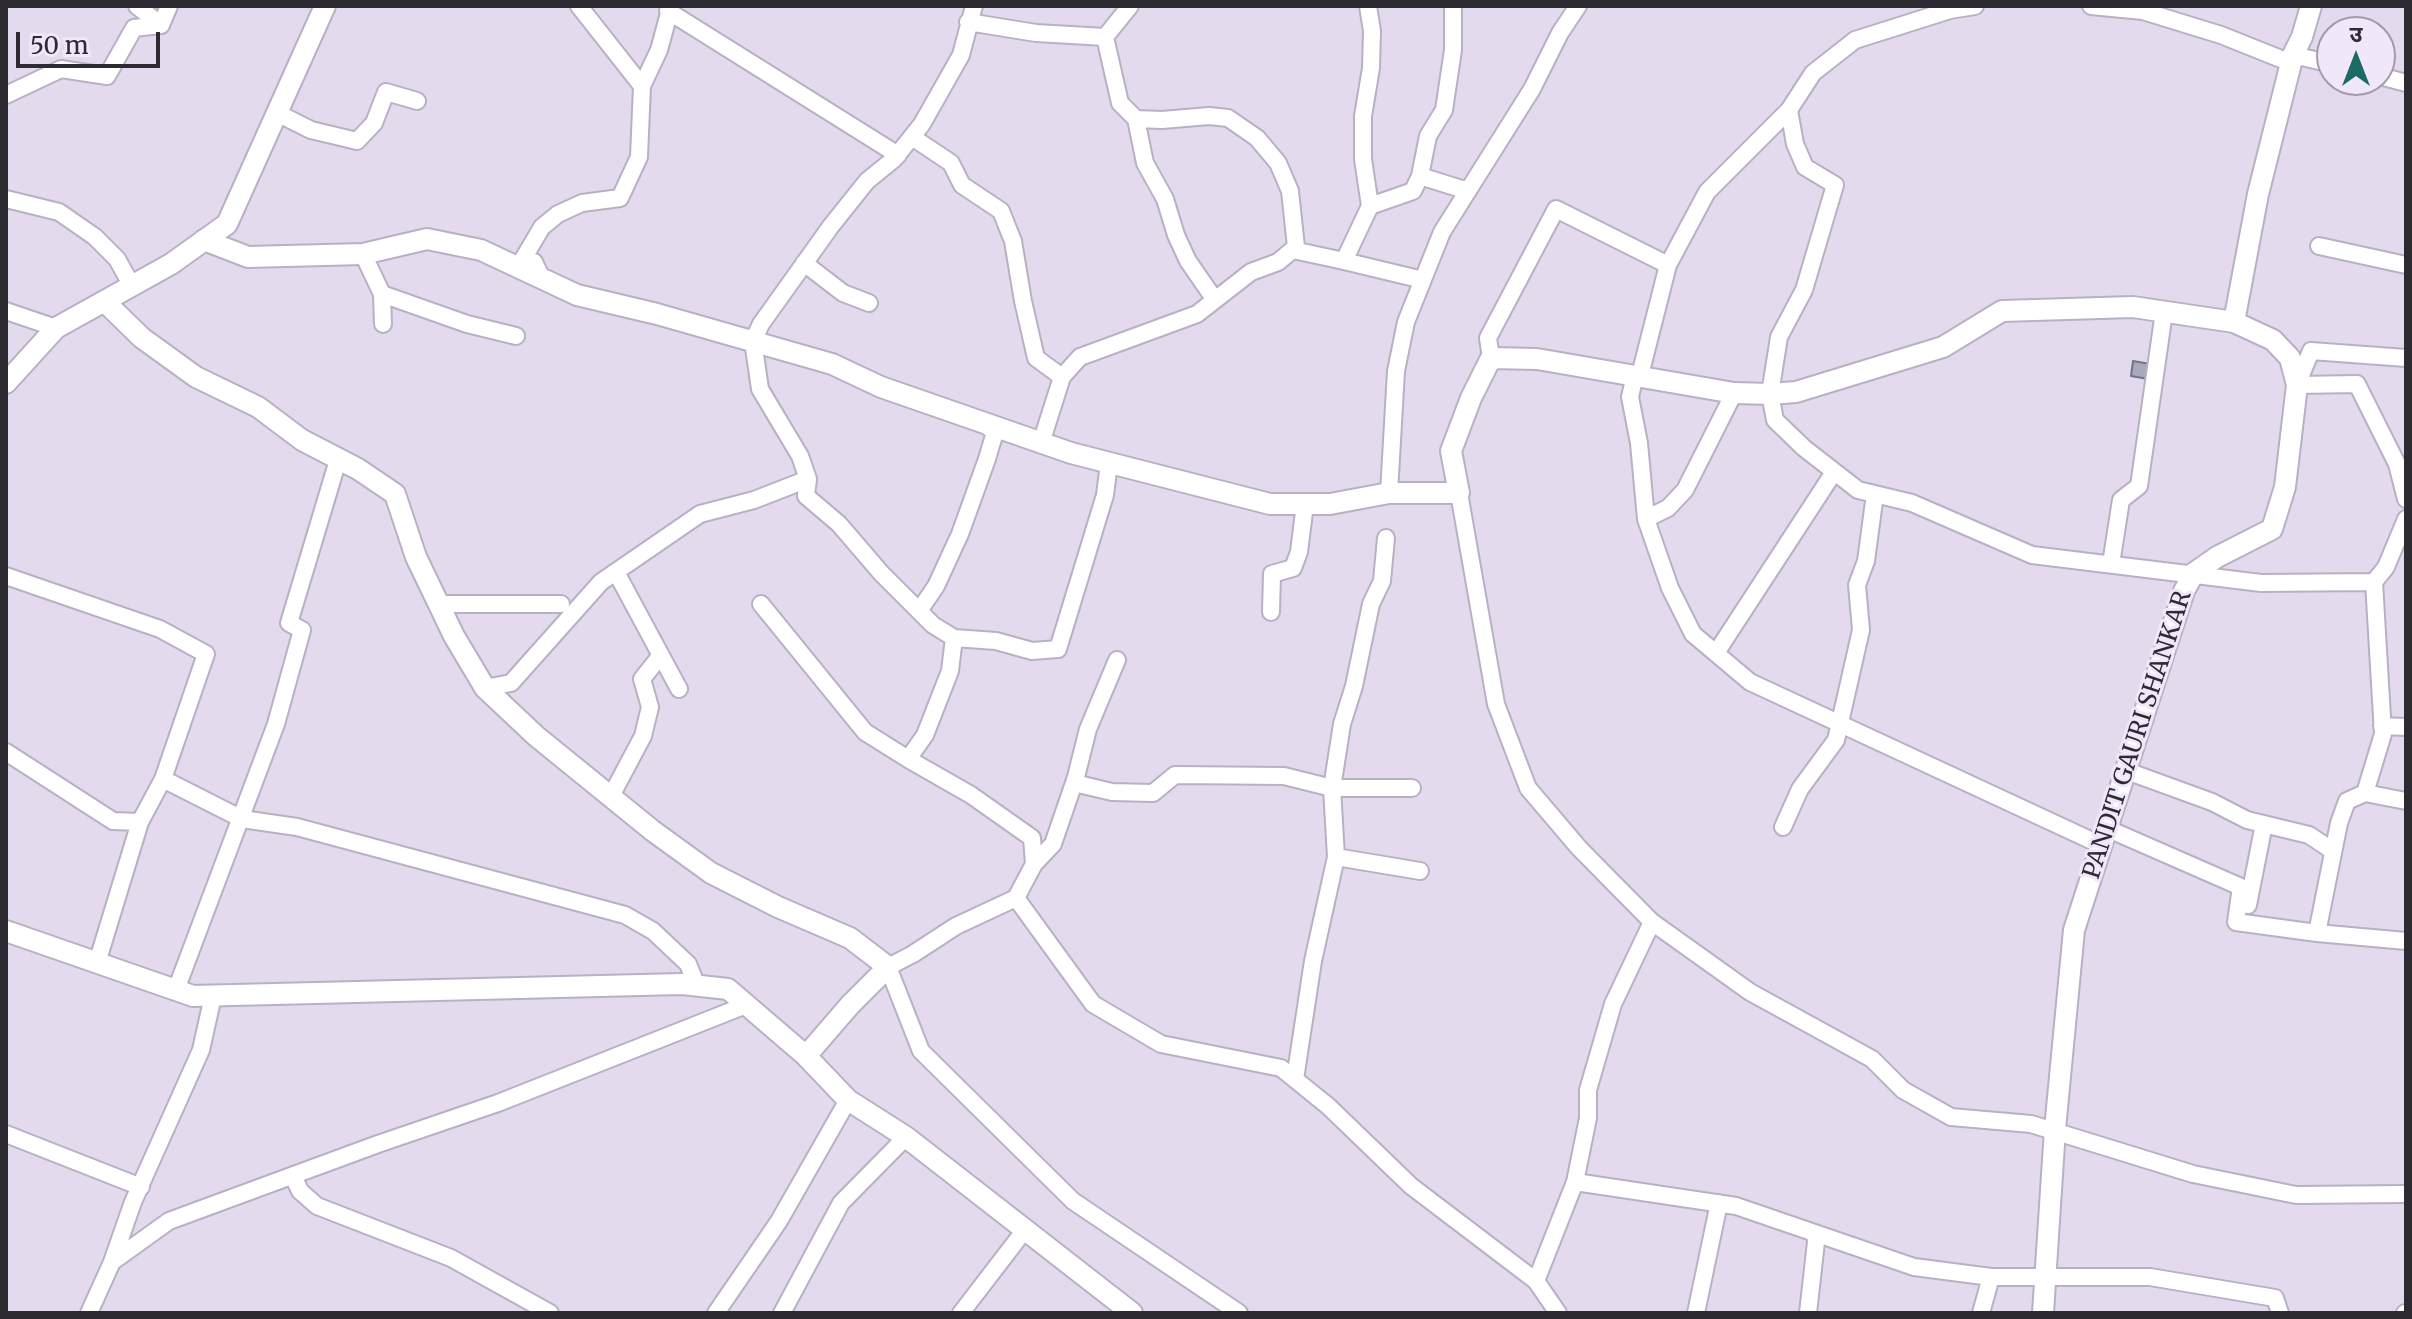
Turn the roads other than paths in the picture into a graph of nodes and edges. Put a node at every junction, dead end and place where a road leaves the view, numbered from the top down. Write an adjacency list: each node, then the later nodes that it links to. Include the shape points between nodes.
1 (137, 6): 15 (street)
2 (169, 6): 15 (street)
3 (325, 6): 23 (street)
4 (579, 6): 19 (street)
5 (974, 6): 14 (street)
6 (1130, 6): 16 (street)
7 (1368, 6): 30 (street, via 1371,68 1363,159)
8 (1453, 6): 27 (street, via 1444,110 1428,136)
9 (1578, 6): 28 (street)
10 (1975, 6): 22 (street, via 1855,40 1813,73)
11 (2091, 6): 17 (street, via 2143,11)
12 (2311, 6): 17 (street)
13 (669, 9): 19 (street, via 659,50); 26 (street)
14 (968, 22): 16 (street); 25 (street, via 961,55)
15 (161, 25): 20 (street, via 134,28 107,76 61,69)
16 (1105, 37): 24 (street, via 1120,103)
17 (2292, 59): 18 (street); 48 (street, via 2258,194)
18 (2316, 62)
19 (642, 86): 39 (street, via 639,157 620,198 582,203 542,227 523,259 534,262)
20 (6, 95)
21 (417, 101): 23 (street, via 386,92 374,123 357,141 311,130)
22 (1789, 110): 37 (street, via 1707,192); 60 (street, via 1805,167 1835,185 1804,290 1779,337)
23 (277, 113): 31 (street, via 227,224)
24 (1136, 119): 33 (street, via 1228,118 1257,138 1278,163 1290,191); 43 (street, via 1145,163 1165,199 1176,235)
25 (912, 137): 26 (street); 56 (street, via 951,163 962,185 1001,211 1013,241 1036,358)
26 (898, 155): 36 (street, via 867,181)
27 (1420, 176): 28 (street); 30 (street, via 1413,191)
28 (1468, 191): 40 (street, via 1442,232)
29 (6, 199): 41 (street, via 71,220 117,259)
30 (1370, 206): 35 (street)
31 (204, 240): 34 (street, via 248,257); 41 (street)
32 (2319, 246): 38 (street)
33 (1293, 250): 35 (street); 43 (street, via 1251,272)
34 (363, 254): 39 (street, via 427,239 481,250); 42 (street)
35 (1344, 261): 40 (street)
36 (804, 263): 45 (street, via 843,293); 52 (street)
37 (1668, 265): 53 (street, via 1556,209 1488,338); 55 (street, via 1640,375)
38 (2406, 265)
39 (542, 279): 52 (street, via 577,295)
40 (1423, 280): 67 (street, via 1406,322 1396,371)
41 (132, 286): 44 (street)
42 (382, 294): 49 (street); 51 (street)
43 (1215, 300): 56 (street, via 1197,314 1080,357)
44 (104, 301): 50 (street); 63 (street, via 142,338 196,377 258,407)
45 (869, 303)
46 (6, 311): 50 (street)
47 (2164, 312): 48 (street, PANDIT GAURI SHANKAR); 60 (street, PANDIT GAURI SHANKAR, via 2133,307 2002,311 1943,347 1796,392); 75 (street, via 2139,486 2121,500)
48 (2234, 322): 58 (street, PANDIT GAURI SHANKAR, via 2273,340 2290,358)
49 (383, 324)
50 (56, 328): 57 (street)
51 (516, 336)
52 (753, 341): 61 (street, via 832,364); 66 (street, via 760,389)
53 (1491, 358): 55 (street, PANDIT GAURI SHANKAR, via 1537,359); 68 (street, via 1451,451)
54 (2406, 358): 58 (street, via 2311,351)
55 (1635, 375): 59 (street, PANDIT GAURI SHANKAR); 72 (street, via 1630,397)
56 (1062, 377): 62 (street)
57 (6, 383)
58 (2297, 385): 70 (street, via 2357,384 2397,464); 77 (street, PANDIT GAURI SHANKAR, via 2285,487 2272,529)
59 (1734, 393): 60 (street, PANDIT GAURI SHANKAR); 72 (street, via 1685,490 1668,508)
60 (1770, 394): 65 (street, via 1775,420)
61 (982, 422): 62 (street); 83 (street, via 995,432 987,459 960,534)
62 (1041, 443): 64 (street)
63 (338, 460): 80 (street, via 395,494); 104 (street, via 289,623 302,630)
64 (1109, 463): 71 (street, via 1270,504); 85 (street, via 1105,495 1058,649 1032,651)
65 (1834, 472): 69 (street, via 1858,490); 86 (street)
66 (808, 479): 76 (street, via 700,514); 83 (street, via 806,496)
67 (1389, 493): 68 (street); 71 (street)
68 (1459, 493): 114 (street, via 1496,704 1528,788)
69 (1875, 494): 75 (street, via 1912,503 2032,555); 91 (street, via 1866,561 1857,585 1861,630)
70 (2406, 499)
71 (1305, 504): 84 (street, via 1293,568 1272,574)
72 (1646, 519): 86 (street, via 1693,634)
73 (2406, 519): 79 (street)
74 (1386, 538): 99 (street, via 1382,581 1371,604 1342,724)
75 (2111, 564): 77 (street)
76 (616, 572): 87 (street); 89 (street, via 601,582 511,683)
77 (2194, 573): 79 (street, via 2261,583); 96 (street, PANDIT GAURI SHANKAR)
78 (6, 576): 97 (street, via 160,629 206,654)
79 (2374, 582): 92 (street)
80 (438, 604): 81 (street); 89 (street)
81 (561, 604)
82 (761, 604): 95 (street, via 865,732)
83 (919, 611): 85 (street)
84 (1271, 612)
85 (954, 638): 95 (street, via 950,671 925,735)
86 (1716, 653): 91 (street, via 1750,682)
87 (661, 655): 90 (street); 102 (street, via 642,679 650,707 643,736)
88 (1117, 660): 98 (street, via 1088,729)
89 (485, 688): 102 (street)
90 (679, 689)
91 (1840, 724): 107 (street, via 1836,740 1800,789); 108 (street)
92 (2382, 726): 93 (street); 101 (street)
93 (2406, 727)
94 (6, 752): 105 (street, via 113,821)
95 (908, 759): 111 (street, via 1032,838)
96 (2124, 770): 106 (street); 108 (street, PANDIT GAURI SHANKAR)
97 (163, 779): 104 (street); 105 (street)
98 (1074, 783): 99 (street, via 1112,792 1153,793 1175,775 1284,776); 111 (street, via 1053,844)
99 (1332, 788): 100 (street); 110 (street)
100 (1412, 788)
101 (2365, 793): 103 (street); 109 (street, via 2347,801)
102 (610, 798): 120 (street, via 711,873 850,938)
103 (2406, 801)
104 (242, 819): 121 (street, via 297,827 625,915 653,931 688,964); 122 (street)
105 (140, 822): 119 (street)
106 (2264, 824): 109 (street, via 2309,835); 115 (street)
107 (1783, 827)
108 (2103, 837): 115 (street, via 2241,887 2236,922); 128 (street, PANDIT GAURI SHANKAR, via 2074,930)
109 (2333, 851): 117 (street)
110 (1336, 857): 112 (street); 126 (street)
111 (1034, 864): 113 (street)
112 (1420, 871)
113 (1016, 898): 120 (street); 126 (street, via 1093,1004 1161,1044 1281,1068)
114 (1652, 922): 128 (street, via 1750,992 1872,1059 1903,1090 1951,1117); 132 (street, via 1613,1004 1596,1061)
115 (2244, 923): 117 (street)
116 (6, 931): 119 (street)
117 (2317, 933): 118 (street)
118 (2406, 941)
119 (97, 963): 122 (street)
120 (888, 967): 125 (street); 148 (street, via 921,1051 1073,1201)
121 (697, 986): 123 (street); 124 (street, via 728,989)
122 (176, 990): 123 (street)
123 (213, 996): 133 (street, via 201,1050)
124 (746, 1005): 125 (street); 131 (street, via 498,1103)
125 (806, 1056): 127 (street)
126 (1295, 1079): 141 (street, via 1411,1186)
127 (848, 1100): 130 (street); 144 (street, via 779,1221)
128 (2055, 1129): 134 (street, via 2193,1174 2296,1195); 140 (street, PANDIT GAURI SHANKAR)
129 (6, 1134): 133 (street)
130 (906, 1137): 136 (street); 145 (street, via 841,1203)
131 (293, 1176): 138 (street, via 169,1221); 143 (street, via 317,1206 451,1258)
132 (1575, 1182): 135 (street); 141 (street)
133 (141, 1187): 138 (street)
134 (2406, 1194)
135 (1719, 1203): 137 (street); 150 (street)
136 (1024, 1231): 146 (street); 147 (street)
137 (1815, 1233): 139 (street, via 1914,1267); 151 (street)
138 (112, 1262): 142 (street)
139 (1991, 1277): 140 (street); 152 (street)
140 (2045, 1278): 153 (street, PANDIT GAURI SHANKAR); 154 (street, via 2150,1277 2275,1298)
141 (1536, 1281): 149 (street)
142 (89, 1313)
143 (550, 1313)
144 (716, 1313)
145 (782, 1313)
146 (961, 1313)
147 (1132, 1313)
148 (1239, 1313)
149 (1558, 1313)
150 (1696, 1313)
151 (1808, 1313)
152 (1981, 1313)
153 (2043, 1313)
154 (2280, 1313)

